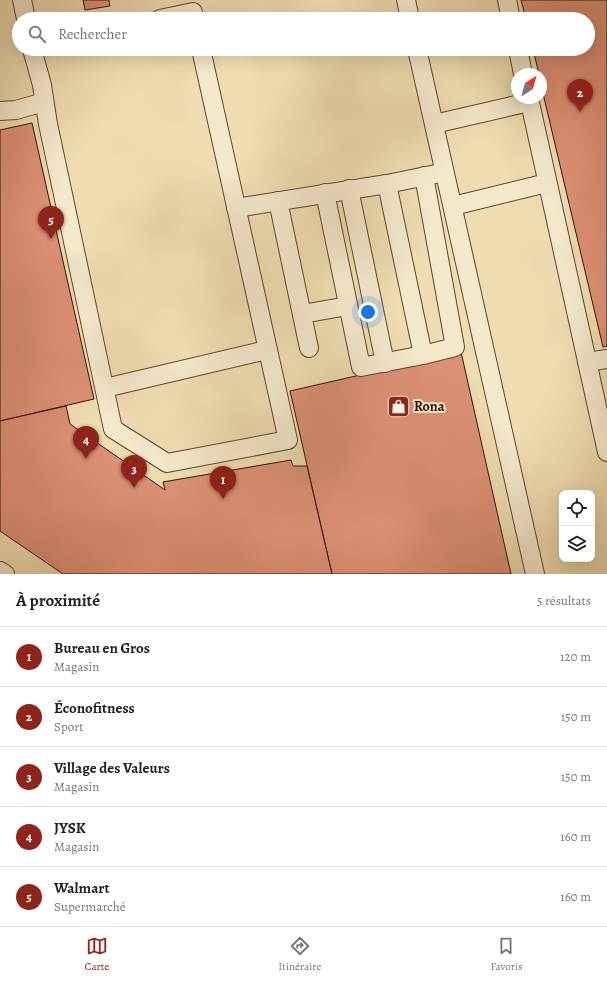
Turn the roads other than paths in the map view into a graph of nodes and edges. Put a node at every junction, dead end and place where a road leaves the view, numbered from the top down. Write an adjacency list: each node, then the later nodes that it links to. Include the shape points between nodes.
1 (22, 0): 4 (lane)
2 (406, 0): 5 (lane)
3 (507, 0): 6 (lane)
4 (25, 12)
5 (409, 12)
6 (510, 12)
7 (34, 56): 12 (lane)
8 (203, 56): 25 (lane)
9 (419, 56): 16 (lane)
10 (519, 56): 11 (lane)
11 (522, 68)
12 (44, 102): 15 (lane, via 16,110); 36 (lane)
13 (513, 104): 16 (lane)
14 (530, 104): 19 (lane)
15 (0, 111)
16 (434, 124): 17 (lane)
17 (445, 173): 18 (lane); 24 (lane)
18 (424, 176): 20 (lane); 27 (lane)
19 (547, 183): 24 (lane); 35 (lane)
20 (387, 184): 21 (lane); 32 (lane)
21 (349, 189): 22 (lane); 34 (lane)
22 (325, 193): 23 (lane); 28 (lane)
23 (278, 201): 25 (lane); 29 (lane)
24 (452, 206): 26 (lane)
25 (236, 208): 31 (lane)
26 (467, 270): 27 (lane); 40 (lane)
27 (442, 274): 32 (lane, via 455,347)
28 (348, 306): 29 (lane); 34 (lane, via 361,367)
29 (302, 314): 30 (lane)
30 (309, 348)
31 (268, 350): 36 (lane); 36 (lane, via 288,440 167,463 113,428)
32 (423, 355): 34 (lane)
33 (607, 359): 35 (lane)
34 (385, 362)
35 (587, 362): 37 (lane)
36 (105, 388)
37 (607, 452)
38 (0, 571): 39 (lane)
39 (5, 574)
40 (535, 574)

